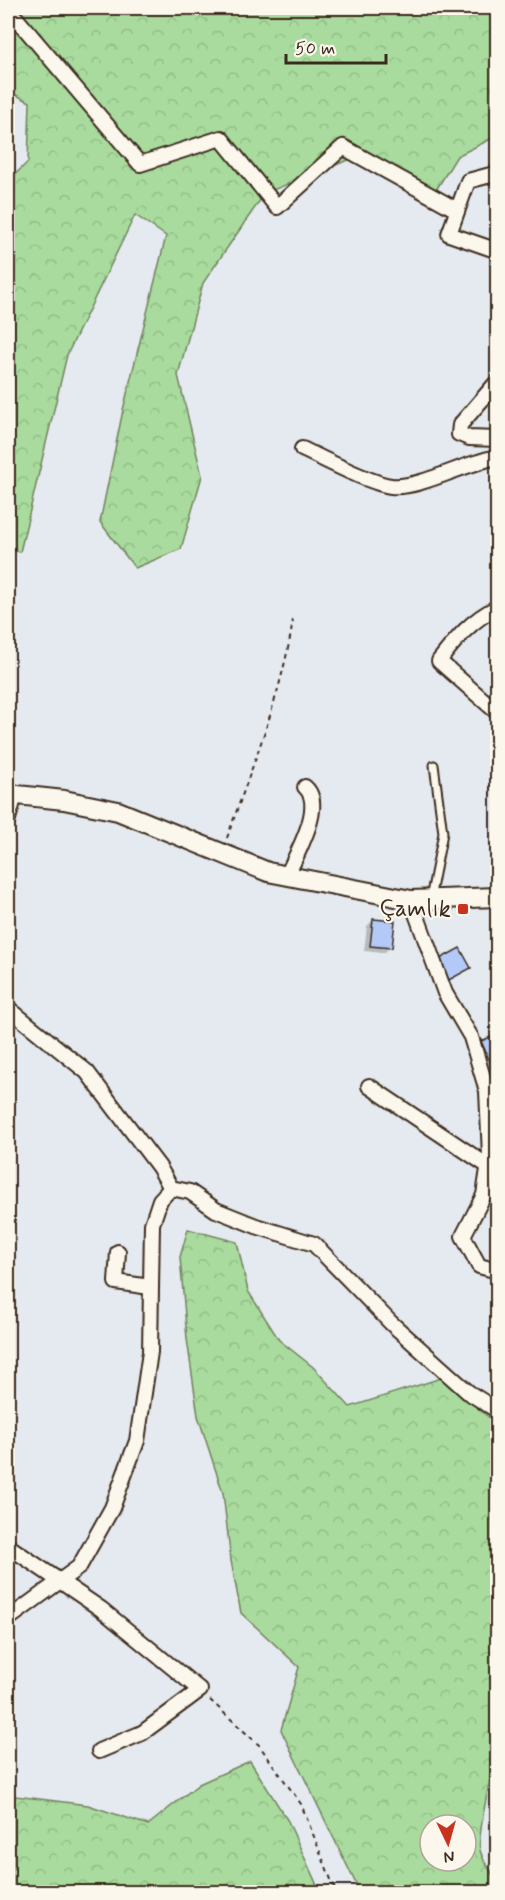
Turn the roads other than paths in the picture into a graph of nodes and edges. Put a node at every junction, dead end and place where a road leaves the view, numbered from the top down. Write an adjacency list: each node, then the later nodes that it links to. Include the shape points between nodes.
1 (8, 16): 3 (street, via 16,18 140,164 221,138 277,207 343,147)
2 (498, 173): 3 (street, via 468,181)
3 (457, 210): 4 (street, via 449,234)
4 (498, 250)
5 (498, 381): 6 (street, via 460,425 459,434)
6 (498, 439)
7 (302, 449): 8 (street, via 392,486 430,479)
8 (498, 457)
9 (498, 607): 10 (street, via 480,616 460,634 438,661)
10 (498, 713)
11 (434, 765): 17 (lane, via 443,832)
12 (305, 787): 15 (street, via 314,800 313,812)
13 (11, 794): 14 (street); 15 (street, via 118,811 268,872)
14 (8, 819)
15 (287, 876): 18 (street)
16 (498, 897): 17 (street)
17 (430, 899): 18 (street)
18 (411, 900): 21 (street, via 445,993 471,1037 487,1091)
19 (8, 1008): 22 (street, via 87,1072)
20 (369, 1086): 21 (street)
21 (488, 1166): 24 (street, via 484,1195 463,1236 479,1266)
22 (171, 1188): 25 (street, via 160,1200 152,1224); 26 (street, via 189,1192 216,1210 256,1226 314,1244 398,1330 468,1392)
23 (118, 1252): 25 (street, via 116,1282)
24 (498, 1271)
25 (150, 1287): 28 (street, via 150,1352 137,1441 112,1508 78,1567)
26 (498, 1411)
27 (8, 1546): 28 (street)
28 (61, 1582): 29 (street); 30 (street, via 101,1609 200,1690 142,1733)
29 (8, 1619)
30 (99, 1751)

